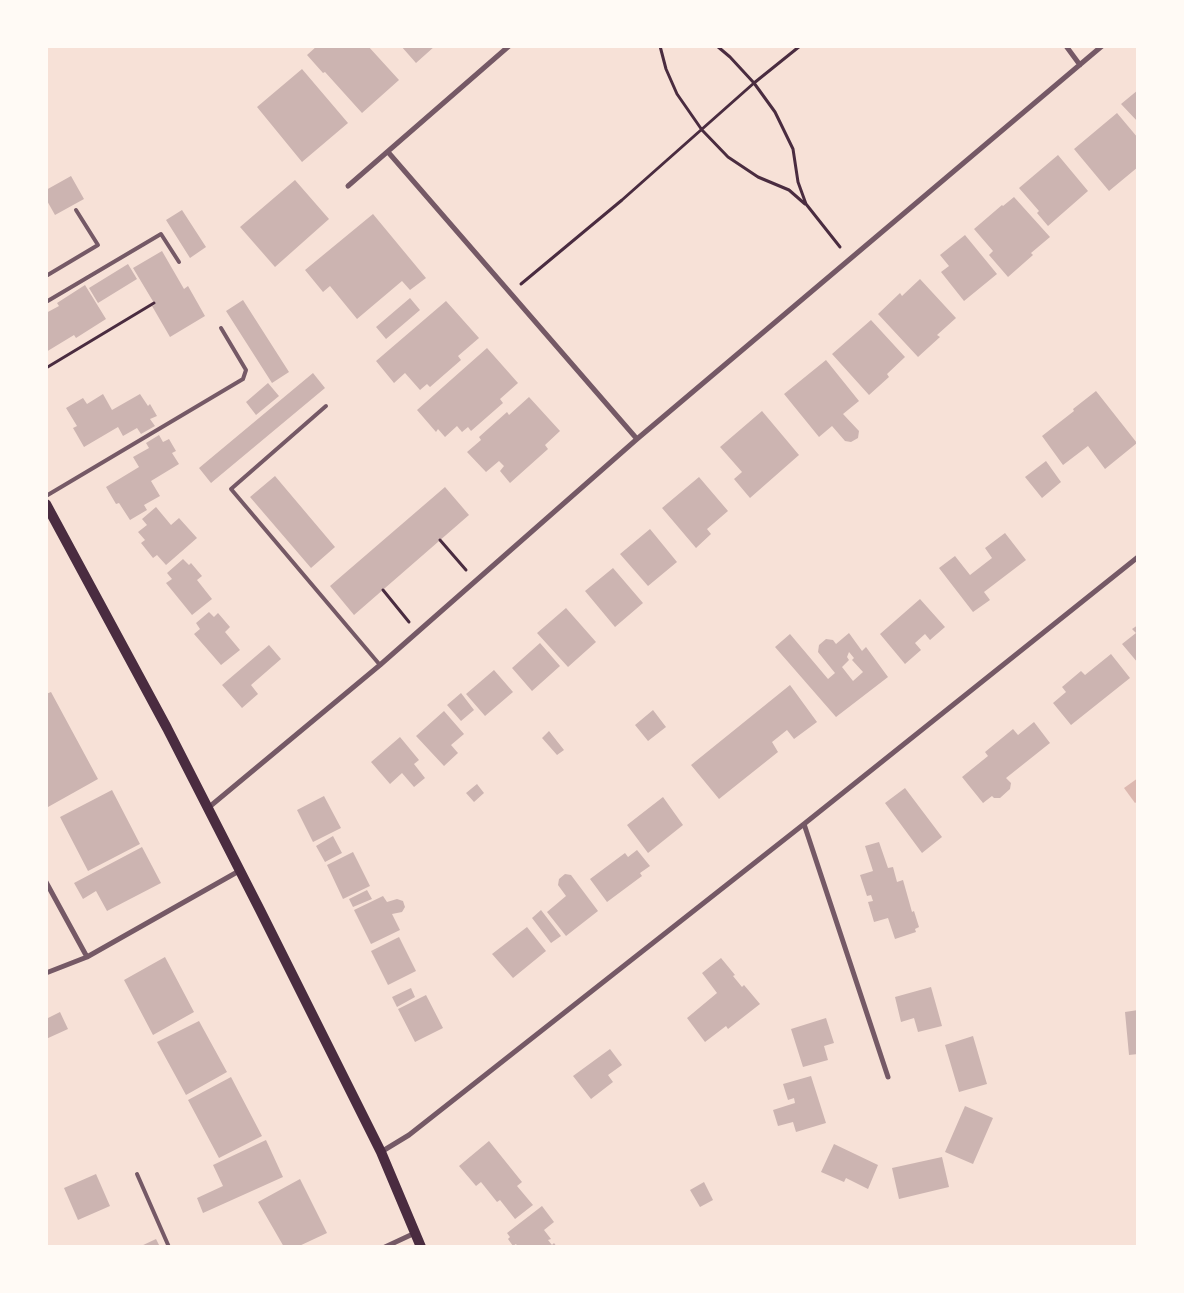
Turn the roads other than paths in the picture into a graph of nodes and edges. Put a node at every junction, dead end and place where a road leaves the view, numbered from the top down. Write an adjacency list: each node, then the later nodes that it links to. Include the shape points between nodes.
1 (509, 46): 5 (street)
2 (1066, 46): 4 (street)
3 (1102, 46): 4 (street)
4 (1080, 65): 13 (street)
5 (388, 152): 6 (street); 13 (street)
6 (348, 186)
7 (76, 210): 9 (lane, via 98,245)
8 (179, 262): 10 (lane, via 161,234)
9 (46, 276)
10 (46, 302)
11 (221, 328): 14 (lane, via 246,370 244,379)
12 (326, 406): 17 (lane, via 231,489)
13 (637, 439): 17 (street)
14 (46, 496)
15 (46, 504): 18 (main road)
16 (1138, 557): 19 (street)
17 (380, 665): 18 (street)
18 (207, 809): 20 (main road)
19 (804, 824): 24 (street); 25 (street, via 409,1135)
20 (239, 871): 22 (street); 25 (main road)
21 (46, 882): 22 (street)
22 (87, 958): 23 (street)
23 (46, 973)
24 (888, 1076)
25 (381, 1152): 27 (main road)
26 (137, 1174): 28 (lane)
27 (416, 1233): 29 (street); 30 (main road)
28 (169, 1247)
29 (385, 1247)
30 (420, 1247)

